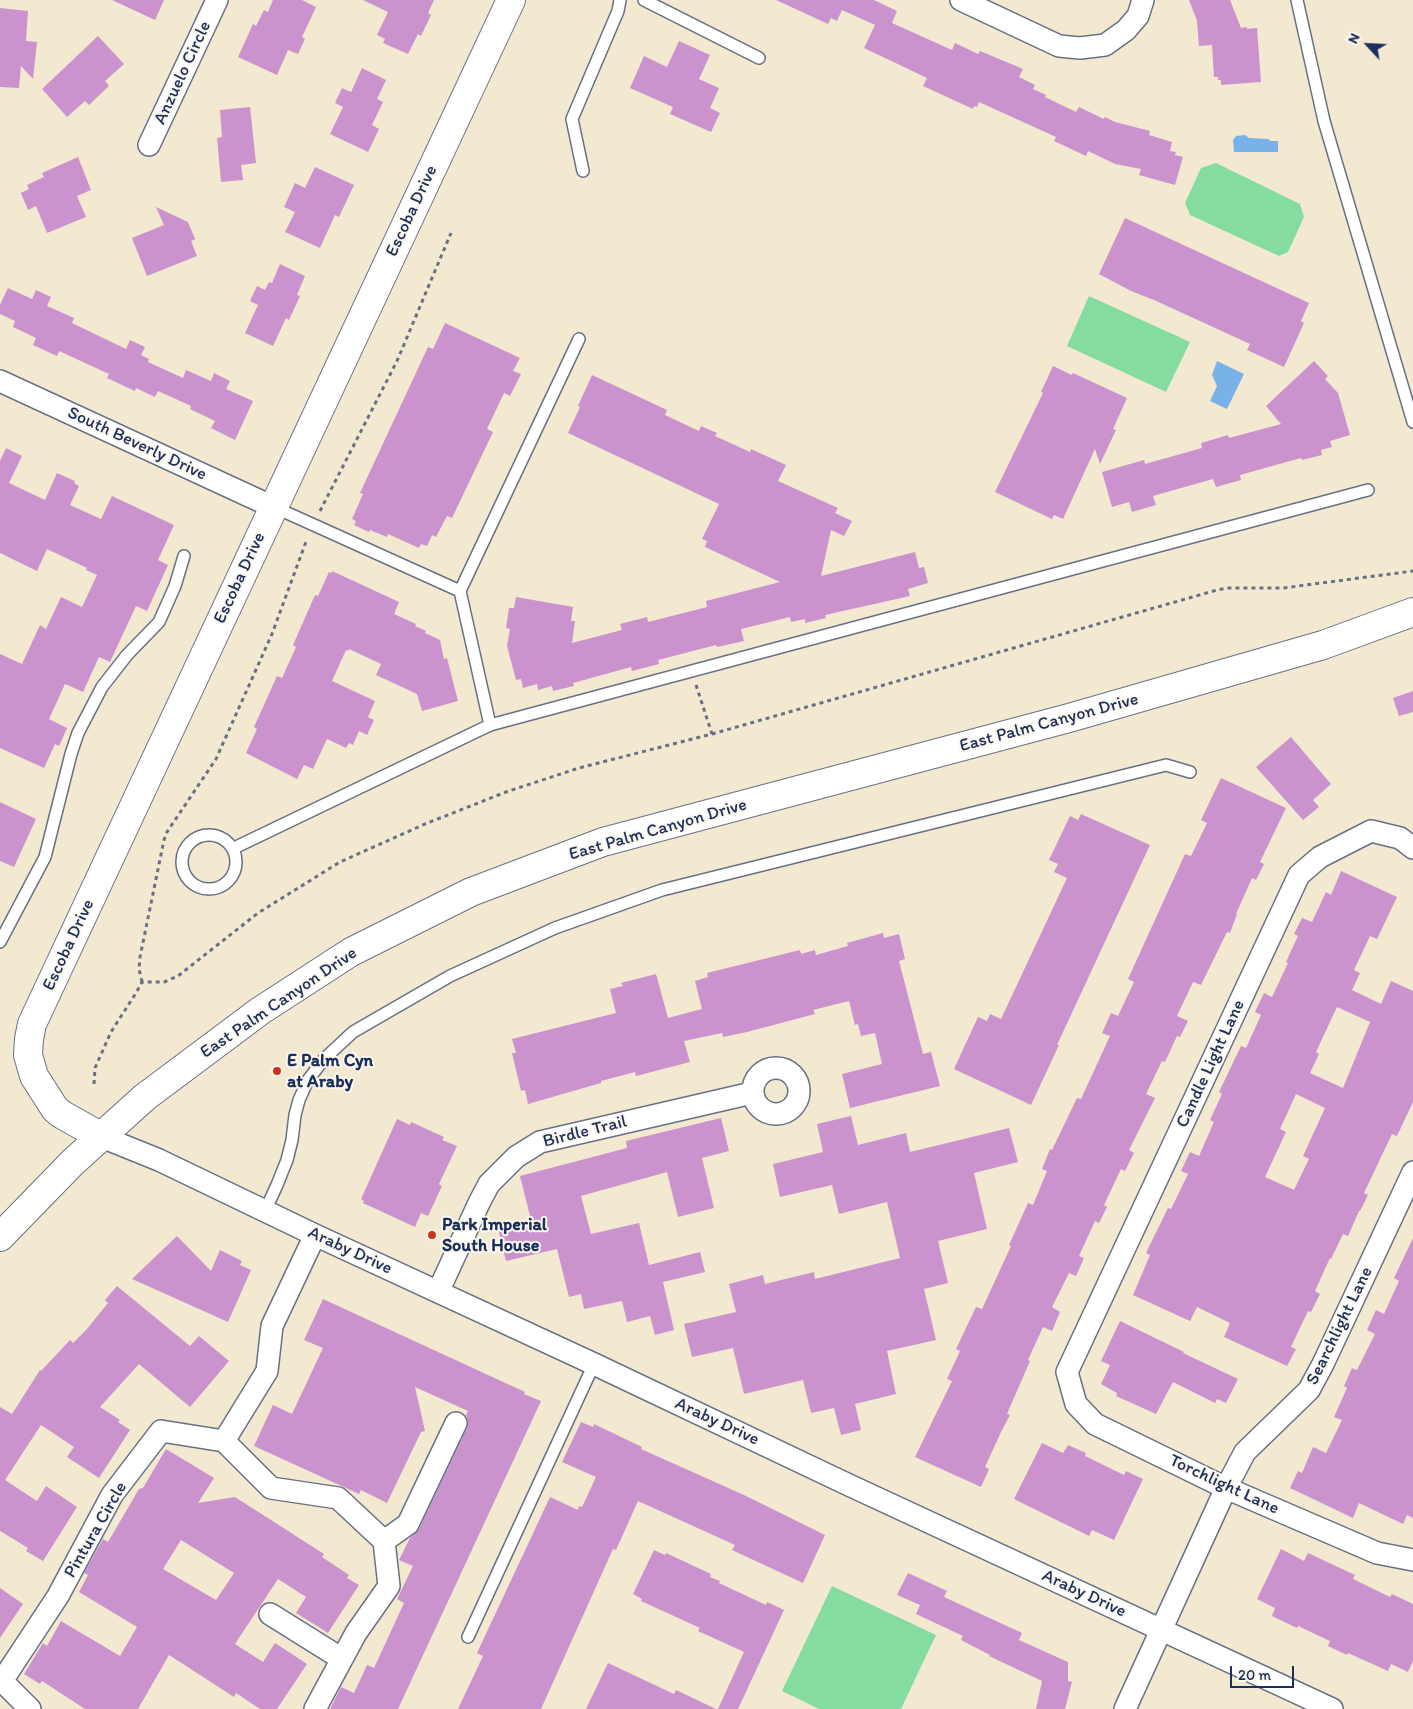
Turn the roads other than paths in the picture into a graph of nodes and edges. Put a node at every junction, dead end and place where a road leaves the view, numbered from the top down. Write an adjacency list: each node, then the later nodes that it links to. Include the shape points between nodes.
1 (217, 0): 9 (street, Anzuelo Circle)
2 (511, 0): 15 (main road, Escoba Drive)
3 (620, 0): 10 (lane, via 572,119)
4 (644, 0): 8 (lane)
5 (961, 0): 6 (street, via 1059,46 1080,48 1105,45 1126,30 1138,16)
6 (1143, 0)
7 (1297, 0): 13 (lane, via 1324,121)
8 (759, 58)
9 (149, 145)
10 (583, 171)
11 (579, 339): 17 (lane)
12 (0, 381): 15 (street, South Beverly Drive)
13 (1413, 422)
14 (1368, 490): 19 (lane)
15 (273, 507): 17 (lane); 25 (main road, Escoba Drive, via 32,1024 28,1055 34,1076 61,1114)
16 (184, 556): 23 (lane, via 159,622 102,687 78,733 45,857)
17 (460, 591): 19 (lane)
18 (1413, 612): 25 (main road, East Palm Canyon Drive, via 1323,645 1070,718 603,842 471,892 350,952 260,1011 145,1097)
19 (490, 725): 21 (lane)
20 (1190, 772): 27 (lane, via 1166,765 662,890 555,928 450,976 353,1032 324,1059 308,1080 299,1100 287,1160)
21 (234, 848): 21 (lane, via 221,836 204,834 189,842 182,858 185,875 197,887 214,889 230,881 237,865)
22 (1413, 848): 32 (street, Candle Light Lane, via 1400,838 1371,831 1320,857 1299,876)
23 (0, 942)
24 (752, 1093): 30 (street, Birdle Trail, via 540,1142 516,1157 489,1184 478,1203)
25 (102, 1137): 27 (street, Araby Drive, via 159,1160); 29 (main road, East Palm Canyon Drive, via 34,1200)
26 (1413, 1172): 35 (street, Searchlight Lane, via 1309,1390 1245,1452)
27 (265, 1211): 28 (street, Araby Drive)
28 (315, 1235): 30 (street, Araby Drive); 34 (street, via 272,1326 267,1371)
29 (0, 1237)
30 (438, 1292): 31 (street, Araby Drive)
31 (594, 1364): 39 (street, Araby Drive); 40 (lane)
32 (1067, 1372): 35 (street, Torchlight Lane, via 1076,1404 1095,1424)
33 (456, 1423): 36 (street, via 408,1524)
34 (224, 1441): 36 (street, via 271,1488 338,1498); 42 (street, Pintura Circle, via 161,1431 112,1495 58,1596)
35 (1226, 1488): 37 (street, Torchlight Lane, via 1377,1553); 39 (street, Searchlight Lane)
36 (384, 1541): 41 (street, via 389,1586)
37 (1413, 1560)
38 (270, 1614): 41 (street)
39 (1161, 1630): 43 (street, Araby Drive); 46 (street, Searchlight Lane)
40 (468, 1637)
41 (342, 1659): 45 (street)
42 (1, 1681): 44 (street, Pintura Circle)
43 (1327, 1708)
44 (30, 1709)
45 (315, 1709)
46 (1125, 1709)

